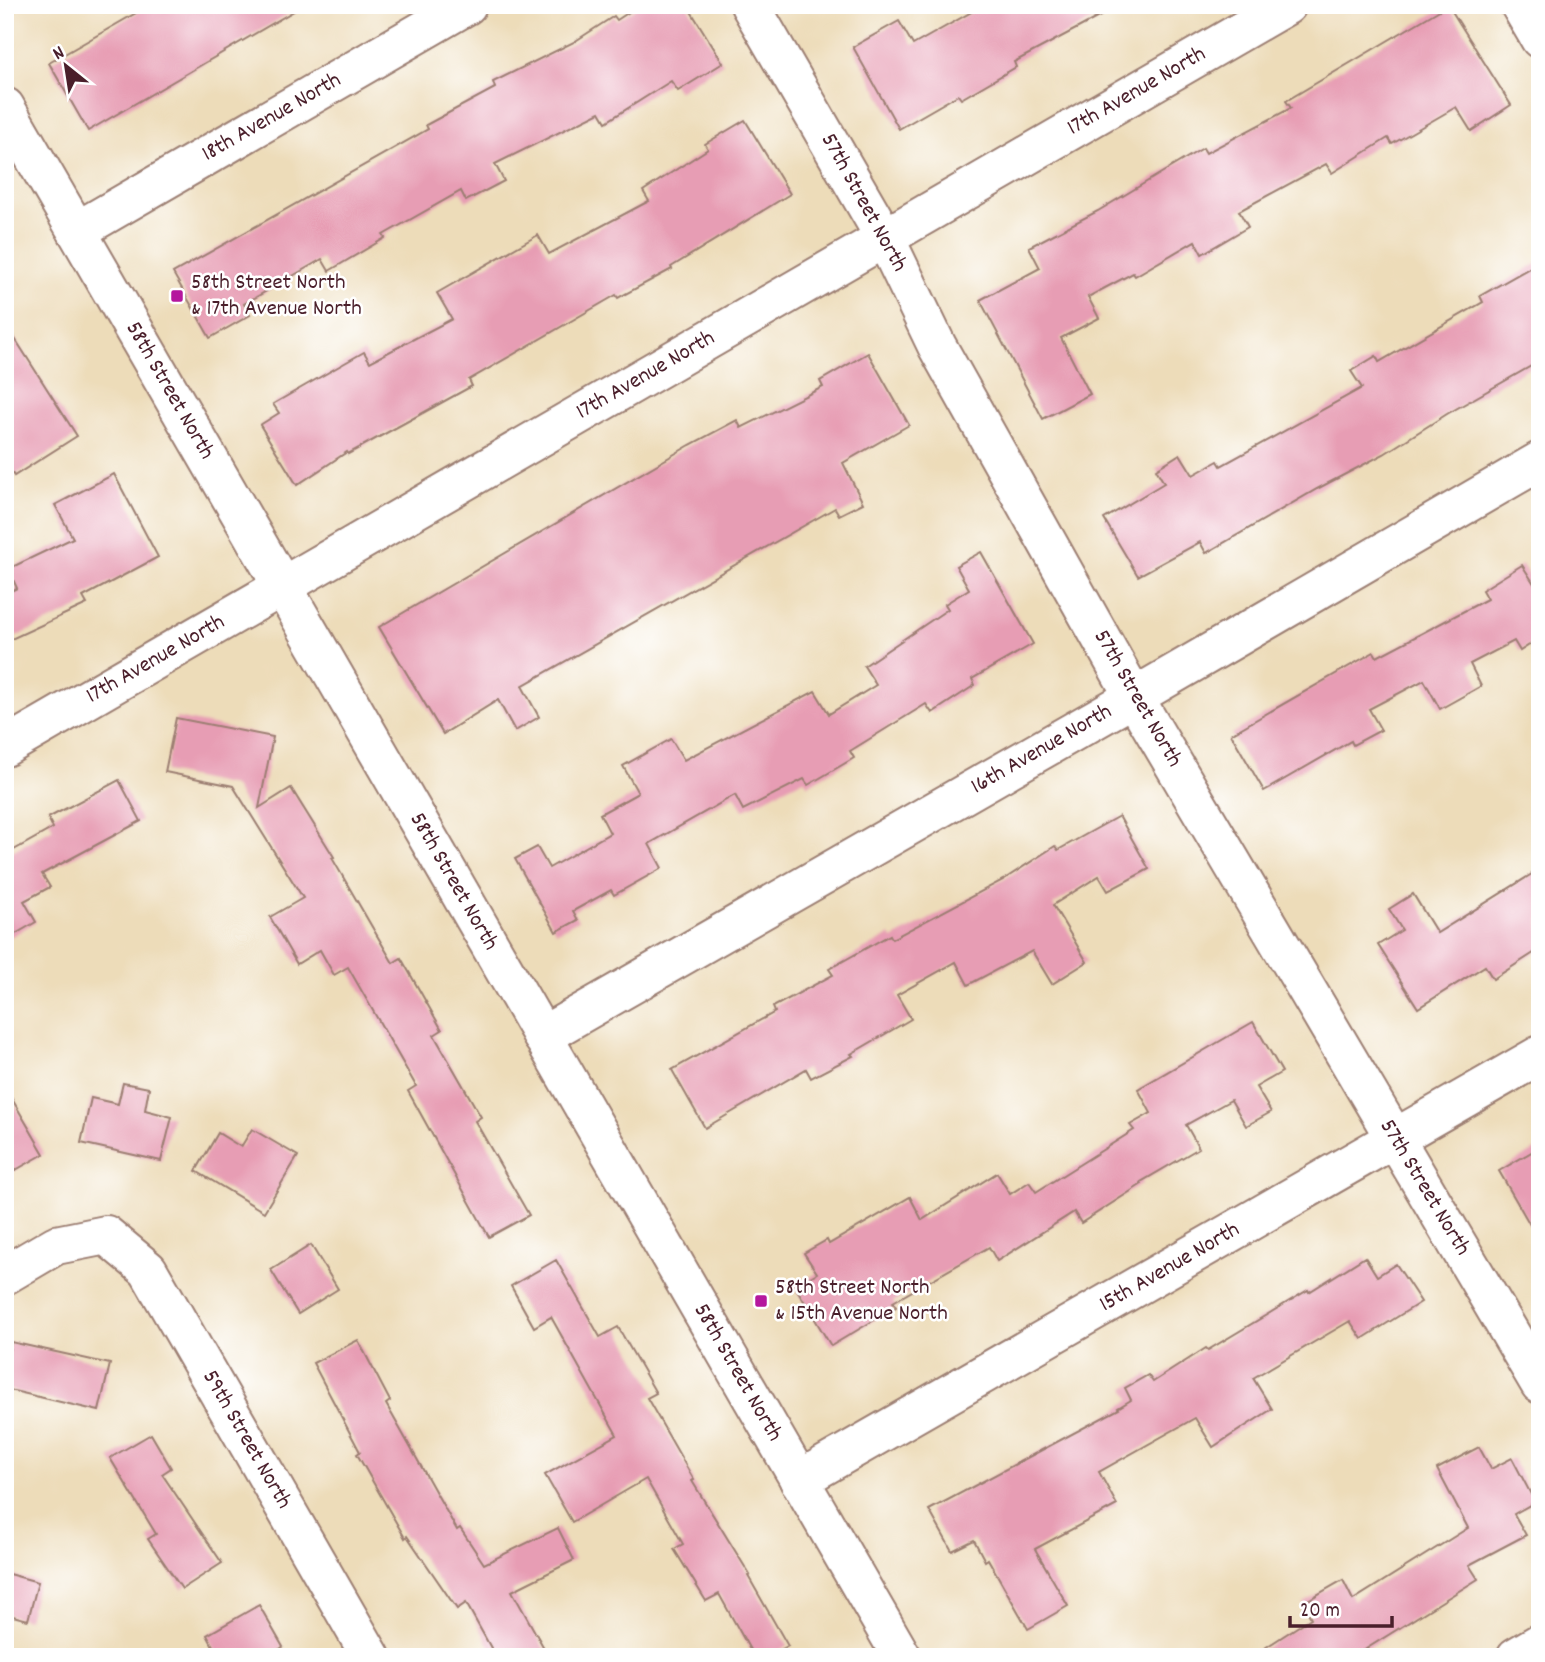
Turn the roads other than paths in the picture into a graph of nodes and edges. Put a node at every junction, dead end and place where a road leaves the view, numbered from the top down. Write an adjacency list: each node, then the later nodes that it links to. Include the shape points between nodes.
1 (467, 5): 7 (street, 18th Avenue North)
2 (750, 5): 8 (street, 57th Street North)
3 (1287, 5): 8 (street, 17th Avenue North)
4 (1520, 5): 5 (street)
5 (1540, 39)
6 (5, 107): 7 (street, 58th Street North)
7 (77, 231): 10 (street, 58th Street North)
8 (885, 238): 10 (street, 17th Avenue North); 11 (street, 57th Street North, via 937,346)
9 (1540, 461): 11 (street, 16th Avenue North)
10 (283, 587): 12 (street, 17th Avenue North); 13 (street, 58th Street North)
11 (1134, 697): 13 (street, 16th Avenue North); 15 (street, 57th Street North)
12 (5, 747)
13 (542, 1036): 18 (street, 58th Street North)
14 (1540, 1055): 15 (street, 15th Avenue North)
15 (1395, 1140): 17 (street, 57th Street North); 18 (street, 15th Avenue North)
16 (5, 1275): 20 (street, 59th Street North, via 56,1245 106,1235 148,1270)
17 (1540, 1384)
18 (799, 1480): 21 (street, 58th Street North)
19 (1540, 1643): 22 (street)
20 (371, 1657)
21 (901, 1657)
22 (1516, 1657)

